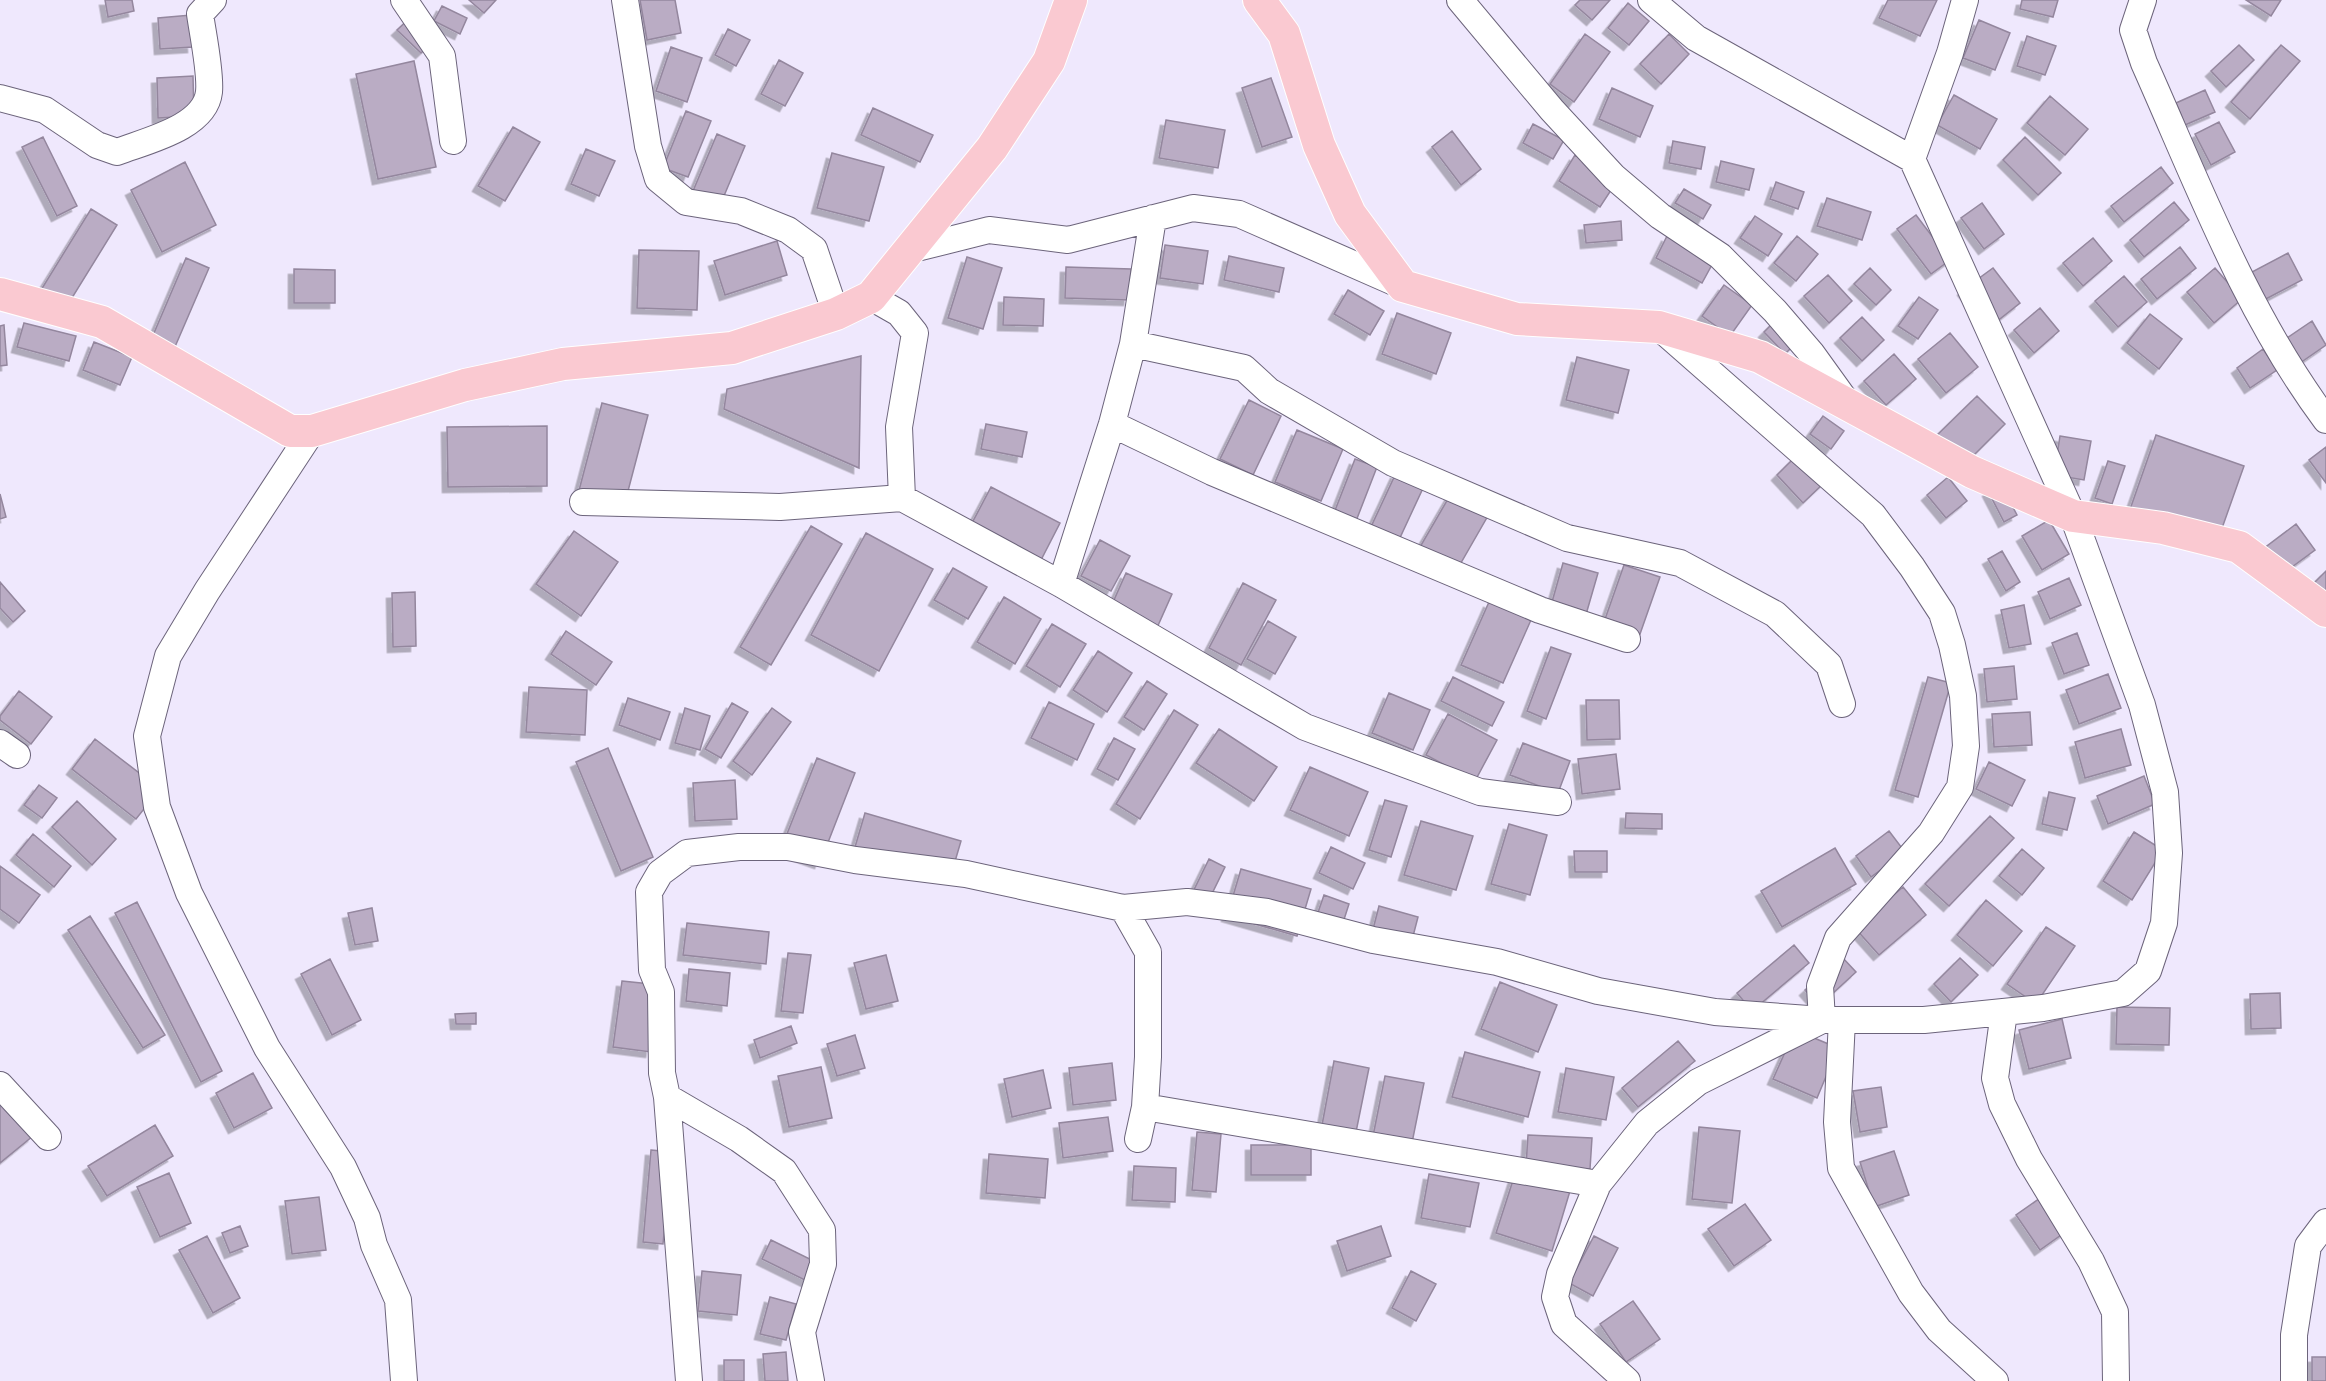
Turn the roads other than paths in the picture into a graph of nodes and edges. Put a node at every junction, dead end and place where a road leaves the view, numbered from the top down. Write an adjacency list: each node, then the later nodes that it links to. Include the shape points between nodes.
1 (213, 0): 10 (street, via 200,14 209,92 204,108 190,123 117,152 97,145 45,110)
2 (404, 0): 11 (street, via 442,56)
3 (625, 0): 18 (street, via 648,146 658,178 686,202 741,211 788,230 814,249)
4 (1071, 0): 14 (main road, via 1049,61 992,148)
5 (1259, 0): 15 (main road, via 1284,34 1319,145 1350,214)
6 (1460, 0): 21 (street, via 1614,177 1660,216 1720,256 1775,311)
7 (1651, 0): 12 (street, via 1696,38)
8 (1965, 0): 12 (street)
9 (2143, 0): 22 (street, via 2133,30 2144,63 2240,278)
10 (0, 98)
11 (453, 141)
12 (1912, 159): 27 (street)
13 (1153, 218): 14 (street, via 1068,240 989,230); 15 (street, via 1192,208 1239,214); 20 (street)
14 (909, 250): 17 (main road)
15 (1403, 286): 19 (main road, via 1517,319)
16 (0, 294): 24 (main road, via 102,322 290,431)
17 (872, 297): 18 (main road); 25 (street, via 899,313 915,333 899,427)
18 (836, 314): 24 (main road, via 732,348 563,364 465,385)
19 (1659, 327): 21 (main road, via 1760,357); 35 (street, via 1873,515 1942,613 1952,645 1963,696 1966,746 1960,787 1931,832 1838,938 1820,986)
20 (1133, 344): 23 (street); 31 (street, via 1244,368 1269,391 1393,462 1567,538 1680,563 1775,614 1829,665)
21 (1848, 404): 27 (main road, via 1972,472)
22 (2326, 420)
23 (1112, 424): 28 (street); 30 (street, via 1212,472 1540,610)
24 (312, 431): 43 (street, via 168,656 147,736 157,807 189,893 267,1048 343,1167 367,1218 374,1245 398,1299)
25 (902, 498): 26 (street, via 780,507); 28 (street)
26 (583, 502)
27 (2073, 516): 29 (main road, via 2163,528 2239,547); 34 (street, via 2142,705 2165,792 2169,853 2164,923 2148,972 2123,993)
28 (1061, 584): 32 (street, via 1305,727 1480,792)
29 (2326, 611)
30 (1627, 639)
31 (1842, 704)
32 (1558, 802)
33 (1123, 908): 35 (street, via 1187,902 1267,912 1374,940 1497,962 1598,991 1715,1011); 37 (street, via 966,874 855,860 811,850 739,847 687,853 660,873 650,892 652,970 661,992 662,1073); 38 (street, via 1148,952)
34 (2004, 1012): 35 (street, via 1924,1020); 48 (street, via 1995,1078 2002,1104 2029,1159 2091,1261 2115,1312)
35 (1832, 1020): 41 (street, via 1698,1082 1647,1123); 47 (street, via 1841,1168 1911,1293 1939,1330)
36 (0, 1085): 39 (street)
37 (667, 1097): 44 (street); 45 (street, via 784,1171 822,1230 823,1264 802,1332)
38 (1145, 1107): 40 (street); 41 (street)
39 (48, 1137)
40 (1138, 1139)
41 (1598, 1184): 46 (street, via 1560,1274 1555,1297 1564,1324)
42 (2326, 1222): 49 (street, via 2308,1246 2294,1335)
43 (404, 1381)
44 (689, 1381)
45 (811, 1381)
46 (1627, 1381)
47 (1995, 1381)
48 (2116, 1381)
49 (2294, 1381)

